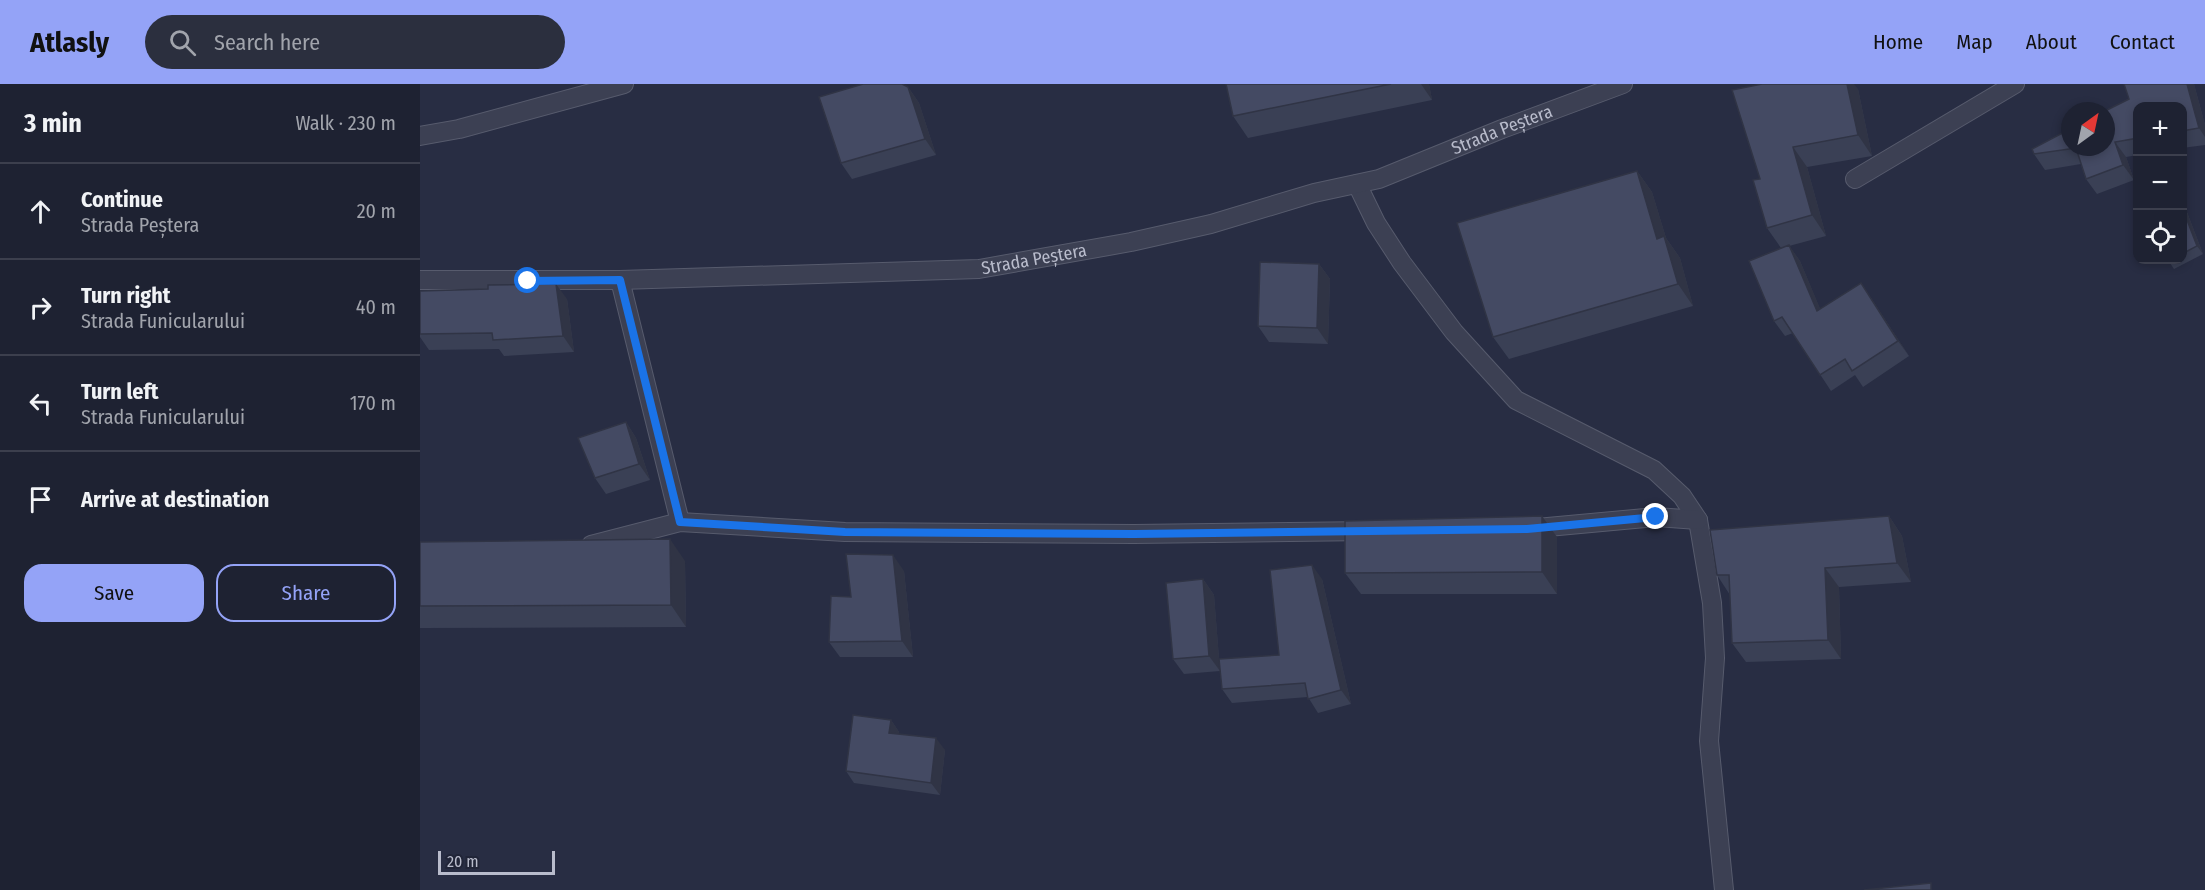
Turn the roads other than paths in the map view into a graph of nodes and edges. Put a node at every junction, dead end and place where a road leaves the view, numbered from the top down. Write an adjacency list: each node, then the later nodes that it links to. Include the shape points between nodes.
1 (624, 84): 4 (street)
2 (1623, 84): 6 (street, Strada Peștera, via 1379,179)
3 (2015, 84): 5 (street)
4 (420, 136)
5 (1855, 179)
6 (1357, 184): 8 (street, Strada Peștera, via 1165,234 979,268); 9 (street, via 1376,224 1402,263 1454,332 1516,400 1654,470 1682,496)
7 (420, 280): 8 (street, Strada Peștera)
8 (620, 280): 10 (street)
9 (1698, 520): 11 (street, via 1656,517); 14 (street, via 1712,603 1714,658 1709,741)
10 (680, 522): 12 (street, via 845,532); 13 (street, via 594,545)
11 (1503, 530)
12 (1386, 531)
13 (571, 545)
14 (1724, 890)

